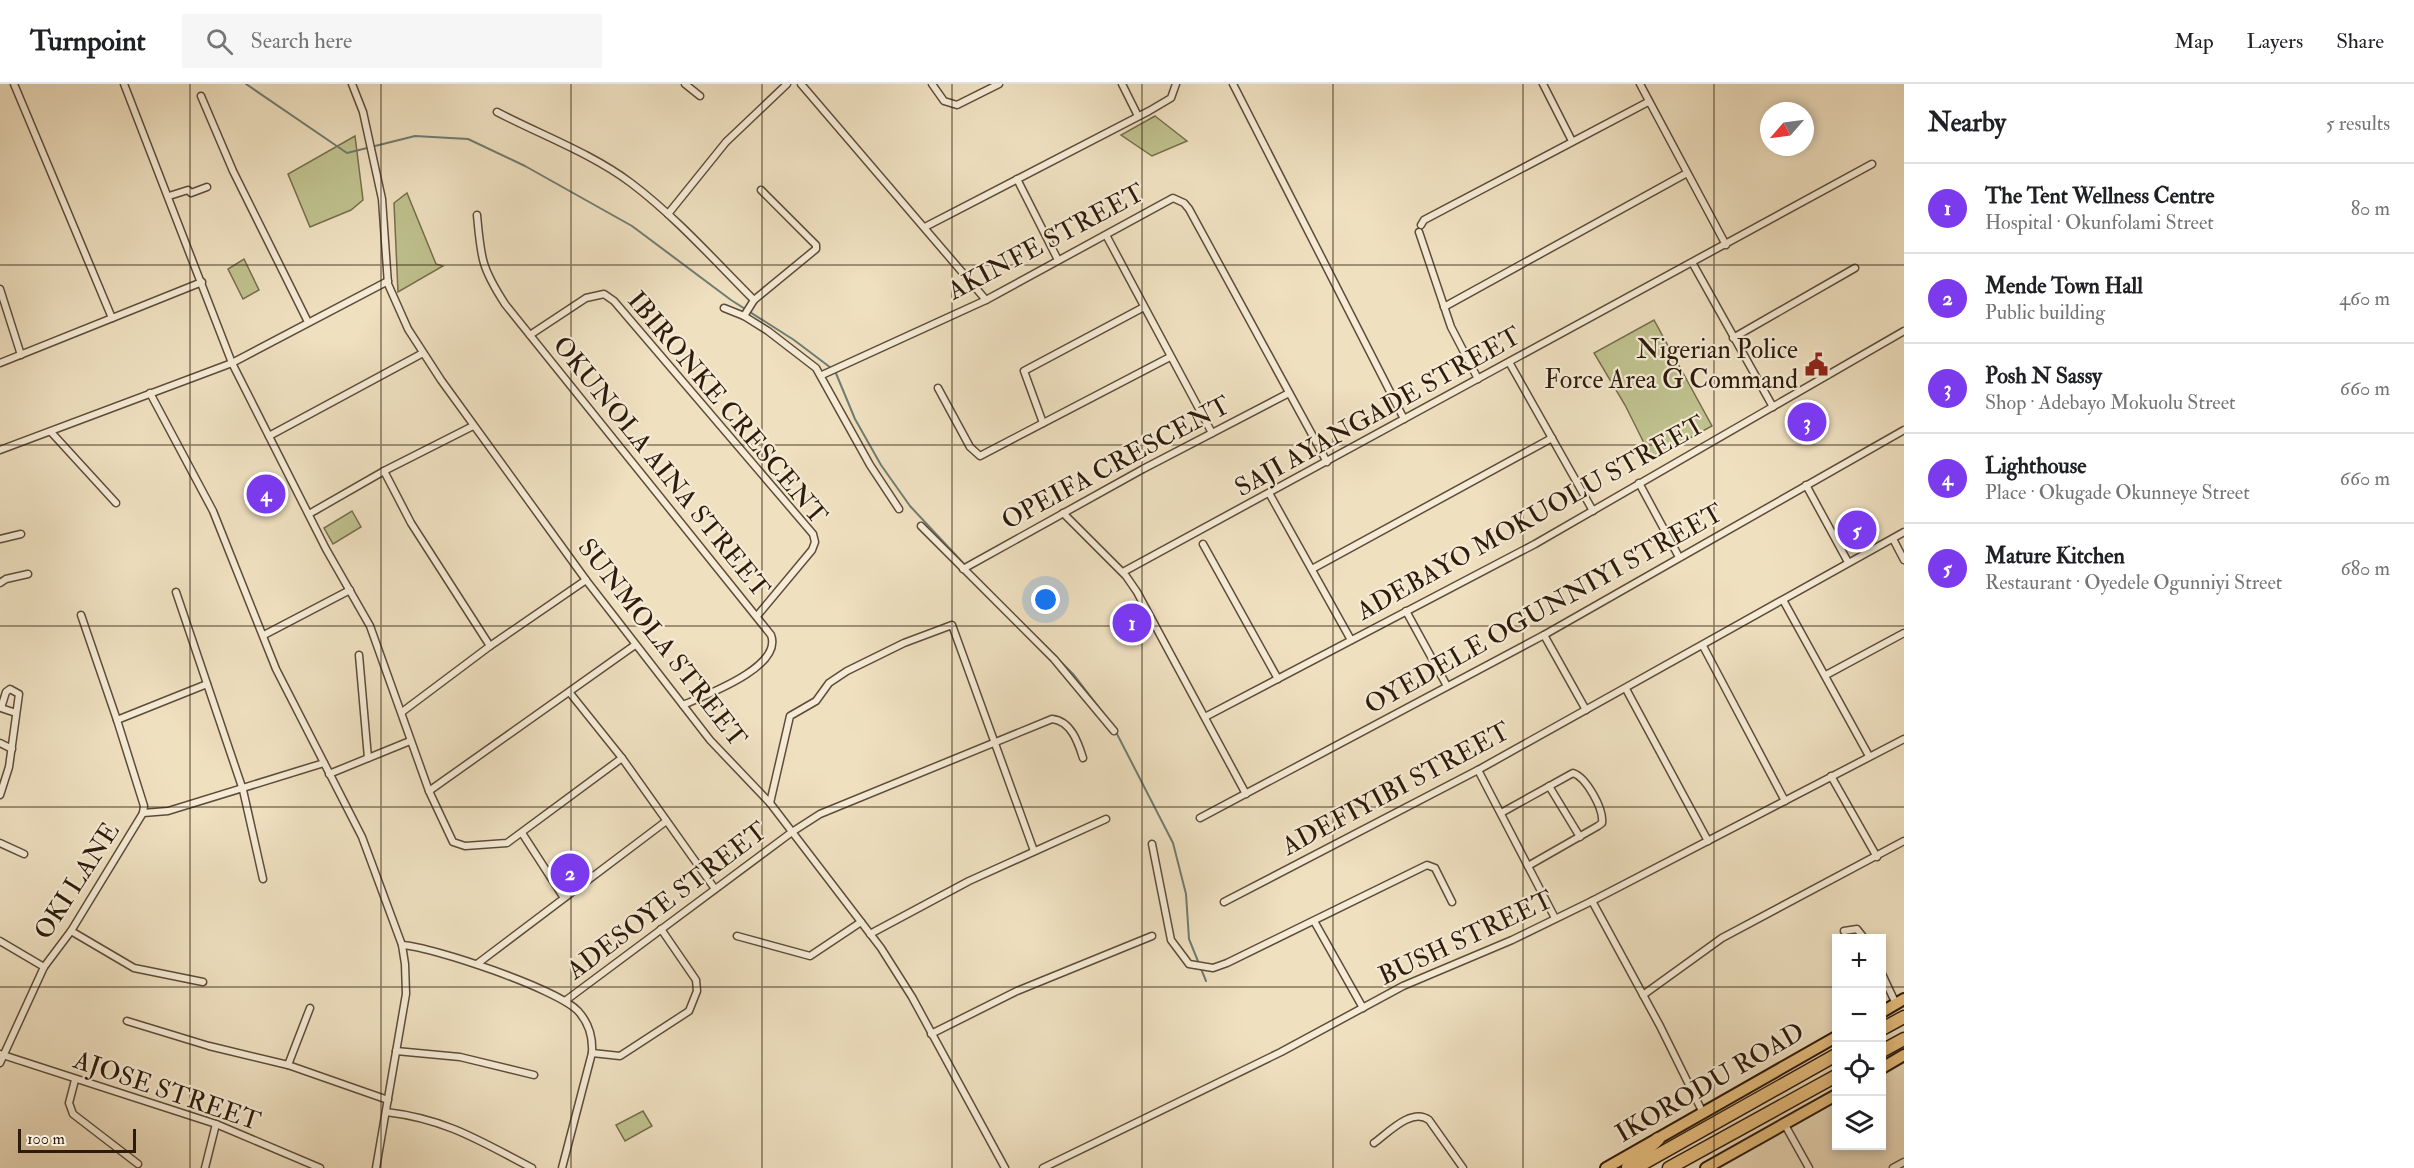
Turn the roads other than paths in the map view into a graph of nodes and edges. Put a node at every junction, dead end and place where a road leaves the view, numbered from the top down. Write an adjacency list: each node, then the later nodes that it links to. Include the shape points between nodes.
1 (14, 84): 43 (street)
2 (124, 84): 25 (street)
3 (352, 84): 34 (street, SUNMOLA STREET, via 363,112 382,199)
4 (685, 84): 15 (street)
5 (787, 84): 26 (street, via 726,142)
6 (801, 84): 28 (street)
7 (932, 84): 8 (street, via 944,101 957,105)
8 (999, 84)
9 (1122, 84): 18 (street)
10 (1176, 84): 18 (street, via 1171,98)
11 (1233, 84): 60 (street)
12 (1543, 84): 19 (street)
13 (1640, 84): 16 (street)
14 (201, 96): 44 (street, via 233,171)
15 (700, 96)
16 (1648, 102): 19 (street); 21 (street)
17 (497, 112): 26 (street, via 608,168)
18 (1138, 116): 22 (street)
19 (1572, 141): 40 (street, via 1424,220 1420,228)
20 (1872, 164): 30 (street, SAJI AYANGADE STREET)
21 (1687, 173): 30 (street); 40 (street)
22 (1017, 179): 28 (street); 31 (street)
23 (207, 186): 25 (street)
24 (761, 190): 37 (street, via 816,249)
25 (169, 196): 35 (street)
26 (668, 214): 37 (street)
27 (477, 215): 46 (street, OKUNOLA AINA STREET, via 486,275)
28 (925, 227): 38 (street)
29 (1106, 235): 31 (street, AKINFE STREET); 39 (street); 58 (street, AKINFE STREET, via 1173,198 1184,203)
30 (1726, 244): 32 (street, SAJI AYANGADE STREET)
31 (1058, 260): 38 (street, AKINFE STREET)
32 (1693, 264): 47 (street); 51 (street, SAJI AYANGADE STREET)
33 (1855, 268): 47 (street)
34 (388, 281): 44 (street); 48 (street, SUNMOLA STREET, via 397,308)
35 (202, 282): 43 (street); 53 (street)
36 (0, 289): 49 (street)
37 (754, 300): 42 (street)
38 (986, 300): 54 (street, AKINFE STREET)
39 (1144, 307): 50 (street); 61 (street, via 1024,371)
40 (1444, 307): 55 (street, via 1450,327)
41 (724, 308): 42 (street)
42 (746, 312): 54 (street)
43 (112, 318): 49 (street)
44 (308, 322): 53 (street)
45 (1904, 331): 59 (street, ADEBAYO MOKUOLU STREET)
46 (530, 335): 99 (street, OKUNOLA AINA STREET); 99 (street, IBIRONKE CRESCENT, via 586,298 604,294 614,301 813,534 812,550)
47 (1733, 338): 59 (street)
48 (423, 353): 62 (street, SUNMOLA STREET); 66 (street)
49 (21, 355): 52 (street)
50 (1170, 357): 61 (street); 65 (street)
51 (1509, 362): 55 (street, SAJI AYANGADE STREET); 67 (street)
52 (0, 363)
53 (232, 363): 57 (street); 66 (street)
54 (824, 374): 75 (street, via 870,465)
55 (1478, 379): 60 (street, SAJI AYANGADE STREET)
56 (938, 388): 61 (street, via 970,447 980,456)
57 (150, 393): 64 (street); 101 (street, via 213,511)
58 (1289, 393): 65 (street, OPEIFA CRESCENT); 69 (street, AKINFE STREET)
59 (1773, 407): 71 (street, ADEBAYO MOKUOLU STREET)
60 (1404, 419): 69 (street, SAJI AYANGADE STREET)
61 (1043, 423)
62 (473, 426): 70 (street); 92 (street, SUNMOLA STREET)
63 (1904, 430): 72 (street, OYEDELE OGUNNIYI STREET)
64 (51, 432): 68 (street); 74 (street)
65 (1212, 433): 77 (street, OPEIFA CRESCENT)
66 (269, 436): 78 (street)
67 (1552, 438): 76 (street); 89 (street)
68 (0, 450)
69 (1327, 462): 73 (street, SAJI AYANGADE STREET)
70 (384, 471): 78 (street); 105 (street, via 411,523)
71 (1639, 483): 76 (street, ADEBAYO MOKUOLU STREET); 85 (street)
72 (1806, 485): 85 (street, OYEDELE OGUNNIYI STREET); 87 (street)
73 (1269, 493): 89 (street); 90 (street, SAJI AYANGADE STREET)
74 (116, 503)
75 (899, 509)
76 (1593, 511): 97 (street, ADEBAYO MOKUOLU STREET)
77 (1063, 513): 88 (street, OPEIFA CRESCENT); 90 (street)
78 (309, 514): 94 (street)
79 (921, 526): 88 (street)
80 (1904, 532): 83 (street, ADEFIYIBI STREET)
81 (21, 534): 82 (street)
82 (0, 539)
83 (1893, 539): 86 (street); 87 (street, ADEFIYIBI STREET)
84 (1203, 544): 109 (street)
85 (1679, 557): 102 (street, OYEDELE OGUNNIYI STREET)
86 (1904, 560)
87 (1848, 562): 96 (street, ADEFIYIBI STREET)
88 (965, 568): 120 (street, via 1054,659)
89 (1312, 568): 103 (street)
90 (1123, 572): 118 (street)
91 (28, 574): 93 (street)
92 (586, 580): 104 (street, SUNMOLA STREET); 105 (street)
93 (0, 584)
94 (350, 590): 101 (street); 116 (street, via 370,626)
95 (176, 592): 110 (street)
96 (1783, 600): 106 (street, ADEFIYIBI STREET); 108 (street)
97 (1406, 611): 103 (street, ADEBAYO MOKUOLU STREET); 111 (street)
98 (81, 615): 119 (street)
99 (757, 616): 114 (street, OKUNOLA AINA STREET, via 774,641 768,658 736,681)
100 (1904, 633): 108 (street)
101 (264, 635): 130 (street, via 276,669)
102 (1544, 635): 111 (street, OYEDELE OGUNNIYI STREET); 115 (street)
103 (1351, 640): 109 (street, ADEBAYO MOKUOLU STREET)
104 (635, 645): 113 (street); 114 (street, SUNMOLA STREET)
105 (490, 646): 116 (street)
106 (1702, 646): 112 (street, ADEFIYIBI STREET); 139 (street)
107 (359, 655): 127 (street)
108 (1826, 675): 126 (street)
109 (1278, 679): 118 (street, ADEBAYO MOKUOLU STREET)
110 (207, 684): 119 (street); 135 (street)
111 (1447, 687): 137 (street, OYEDELE OGUNNIYI STREET)
112 (1626, 689): 115 (street, ADEFIYIBI STREET); 149 (street)
113 (570, 693): 128 (street); 136 (street)
114 (684, 705): 140 (street, SUNMOLA STREET, via 735,768)
115 (1586, 710): 131 (street, ADEFIYIBI STREET)
116 (402, 712): 122 (street)
117 (16, 713): 125 (street)
118 (1205, 717): 137 (street)
119 (117, 720): 141 (street)
120 (1114, 731)
121 (1904, 739): 126 (street, BUSH STREET)
122 (411, 741): 127 (street); 136 (street)
123 (994, 741): 129 (street, ADESOYE STREET, via 1052,719 1060,720 1067,725); 140 (street, via 955,628 949,625 848,671 830,683 816,701 790,716); 147 (street, ADESOYE STREET, via 820,814); 153 (street)
124 (0, 743): 125 (street)
125 (12, 749): 138 (street)
126 (1869, 756): 133 (street, BUSH STREET)
127 (368, 758): 132 (street)
128 (622, 758): 145 (street); 146 (street)
129 (1083, 758)
130 (324, 763): 132 (street); 135 (street, OKI LANE)
131 (1478, 770): 142 (street); 161 (street, ADEFIYIBI STREET)
132 (329, 774): 174 (street, via 362,837)
133 (1831, 776): 139 (street, BUSH STREET); 155 (street)
134 (1550, 786): 142 (street); 148 (street); 148 (street, via 1577,774 1602,812 1602,823)
135 (243, 790): 141 (street, OKI LANE, via 168,811); 157 (street)
136 (429, 791): 146 (street, via 447,834 458,846 496,846)
137 (1246, 794): 143 (street, OYEDELE OGUNNIYI STREET)
138 (0, 795)
139 (1785, 801): 149 (street, BUSH STREET)
140 (770, 803): 147 (street, SUNMOLA STREET)
141 (143, 813): 167 (street, OKI LANE)
142 (1501, 813): 156 (street)
143 (1200, 818)
144 (1106, 819): 153 (street)
145 (665, 822): 158 (street); 159 (street)
146 (522, 832): 159 (street)
147 (792, 832): 158 (street, ADESOYE STREET); 165 (street, SUNMOLA STREET)
148 (1580, 837): 156 (street)
149 (1708, 841): 160 (street, BUSH STREET)
150 (1904, 841): 155 (street)
151 (0, 843): 154 (street)
152 (1152, 844): 164 (street, via 1172,940 1189,964 1213,968)
153 (1034, 851): 169 (street, via 937,896)
154 (24, 854)
155 (1876, 857): 179 (street, via 1722,938)
156 (1528, 866): 163 (street)
157 (263, 879)
158 (715, 889): 166 (street, ADESOYE STREET)
159 (564, 898): 175 (street)
160 (1592, 901): 163 (street, BUSH STREET); 179 (street)
161 (1224, 902)
162 (1452, 903): 164 (street, via 1435,868 1428,865)
163 (1556, 918): 183 (street, BUSH STREET, via 1422,977)
164 (1314, 921): 183 (street)
165 (861, 922): 169 (street, SUNMOLA STREET); 171 (street, via 810,956)
166 (661, 929): 180 (street, ADESOYE STREET); 193 (street, via 696,980 697,991 689,1011 620,1056)
167 (70, 931): 176 (street, OKI LANE); 178 (street, via 134,968)
168 (1844, 931): 170 (street, via 1857,929)
169 (870, 934): 188 (street, SUNMOLA STREET, via 896,968)
170 (1860, 934)
171 (737, 936)
172 (1152, 936): 188 (street, via 1017,991)
173 (0, 941): 176 (street)
174 (402, 945): 175 (street); 192 (street, via 406,994)
175 (477, 964): 180 (street)
176 (44, 967): 194 (street, OKI LANE)
177 (1886, 981): 181 (street)
178 (203, 982)
179 (1643, 994): 206 (street)
180 (565, 1001): 193 (street, via 585,1019 593,1042)
181 (1900, 1002): 184 (main road)
182 (310, 1008): 198 (street)
183 (1363, 1008): 220 (street, BUSH STREET)
184 (1886, 1009)
185 (1904, 1017): 187 (highway)
186 (127, 1021): 198 (street)
187 (1886, 1026)
188 (931, 1034): 219 (street, SUNMOLA STREET)
189 (1904, 1038): 191 (highway)
190 (1832, 1039): 206 (main road, IKORODU ROAD)
191 (1886, 1048)
192 (396, 1051): 200 (street, via 460,1057); 204 (street)
193 (592, 1053): 218 (street)
194 (2, 1055): 197 (street, OKI LANE); 202 (street, AJOSE STREET)
195 (1904, 1055): 199 (main road)
196 (1832, 1056): 224 (highway, IKORODU ROAD)
197 (0, 1063)
198 (288, 1065): 204 (street)
199 (1886, 1065)
200 (534, 1075)
201 (1832, 1078): 211 (highway, IKORODU ROAD)
202 (75, 1080): 207 (street, AJOSE STREET); 213 (street, via 69,1103 73,1114)
203 (1834, 1096): 208 (main road)
204 (388, 1100): 205 (street)
205 (386, 1112): 216 (street); 217 (street, via 449,1125)
206 (1703, 1113): 209 (main road, IKORODU ROAD)
207 (216, 1124): 214 (street); 215 (street, AJOSE STREET)
208 (1785, 1125): 227 (main road); 228 (street)
209 (1658, 1139): 222 (main road, IKORODU ROAD); 223 (highway)
210 (1374, 1143): 221 (street, via 1414,1115 1423,1115)
211 (1704, 1149): 225 (highway, IKORODU ROAD); 226 (highway)
212 (1904, 1162): 229 (street)
213 (138, 1164)
214 (205, 1168)
215 (320, 1168)
216 (376, 1168)
217 (532, 1168)
218 (562, 1168)
219 (1005, 1168)
220 (1043, 1168)
221 (1463, 1168)
222 (1606, 1168)
223 (1627, 1168)
224 (1635, 1168)
225 (1669, 1168)
226 (1683, 1168)
227 (1706, 1168)
228 (1809, 1168)
229 (1893, 1168)

